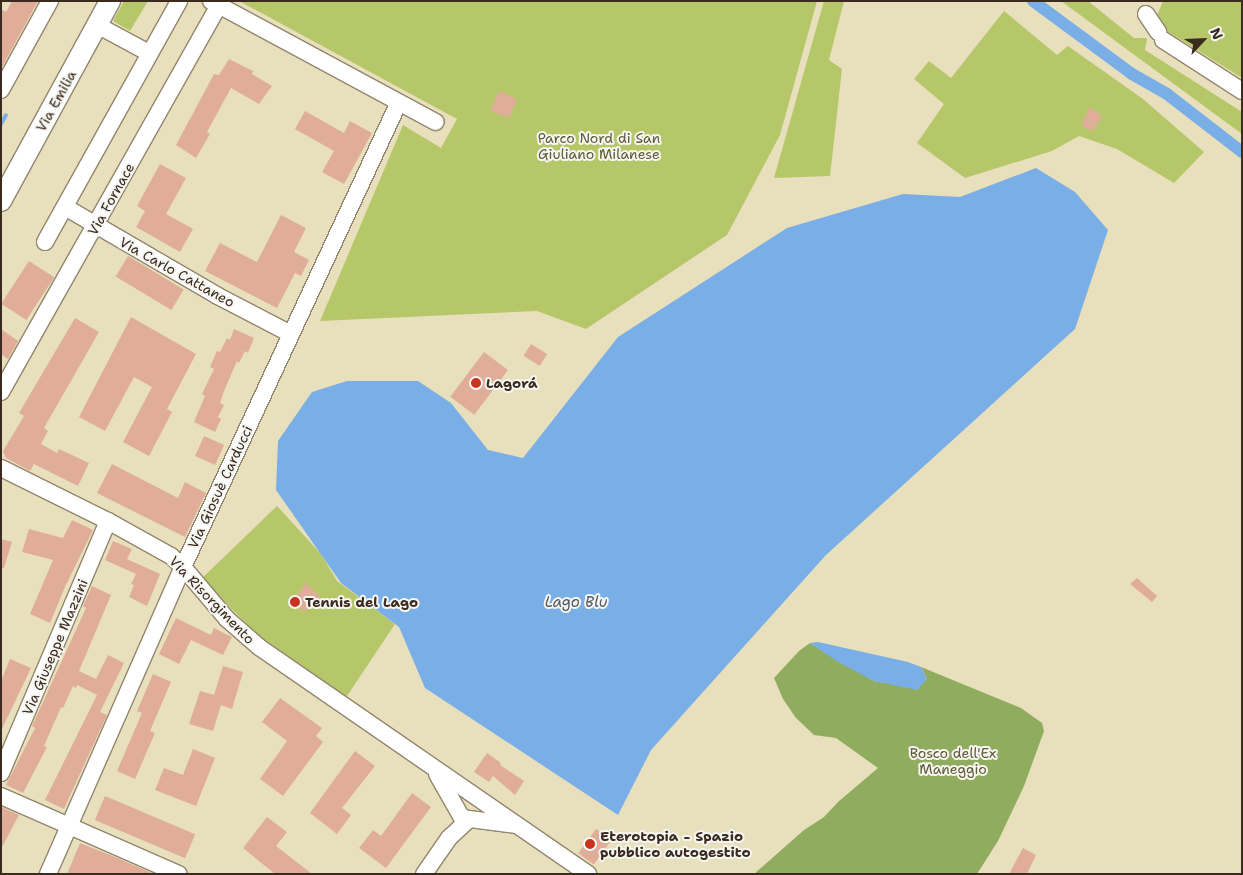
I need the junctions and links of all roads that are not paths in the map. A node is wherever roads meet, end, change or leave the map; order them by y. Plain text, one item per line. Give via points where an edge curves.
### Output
1 (50, 1) edge
2 (110, 1) edge
3 (178, 1) edge
4 (215, 3) edge
5 (1146, 14) dead end
6 (97, 25) junction
7 (149, 54) junction
8 (1, 90) edge
9 (1242, 90) edge
10 (398, 104) junction
11 (436, 122) dead end
12 (1, 201) edge
13 (65, 207) junction
14 (96, 226) junction
15 (46, 242) dead end
16 (291, 334) junction
17 (1, 392) edge
18 (1, 468) edge
19 (108, 521) junction
20 (183, 567) junction
21 (435, 770) junction
22 (1, 773) edge
23 (1, 796) edge
24 (477, 796) junction
25 (464, 816) junction
26 (70, 825) junction
27 (516, 825) junction
28 (48, 874) edge
29 (179, 874) edge
30 (424, 874) edge
31 (588, 874) edge

1 - 8 street
2 - 6 main road, Via Emilia
3 - 7 street
4 - 10 street
4 - 14 street, Via Fornace
5 - 9 street via 1160,36
6 - 7 street
6 - 12 main road, Via Emilia
7 - 13 street
10 - 11 street
10 - 16 street, Via Giosuè Carducci
13 - 14 street, Via Carlo Cattaneo
13 - 15 street
14 - 16 street, Via Carlo Cattaneo
14 - 17 street, Via Fornace
16 - 20 street, Via Giosuè Carducci
18 - 19 street, Via Risorgimento
19 - 20 street, Via Risorgimento via 161,549
19 - 22 street, Via Giuseppe Mazzini
20 - 21 street, Via Risorgimento via 216,608 251,642
20 - 26 street, Via Giosuè Carducci
21 - 24 street, Via Risorgimento
21 - 25 street, Via Risorgimento
23 - 26 street
24 - 25 street via 462,796
24 - 25 street via 483,810
24 - 27 street, Via Risorgimento
25 - 27 street, Via Risorgimento
25 - 30 street
26 - 28 street, Via Giosuè Carducci
26 - 29 street
27 - 31 street, Via Risorgimento

